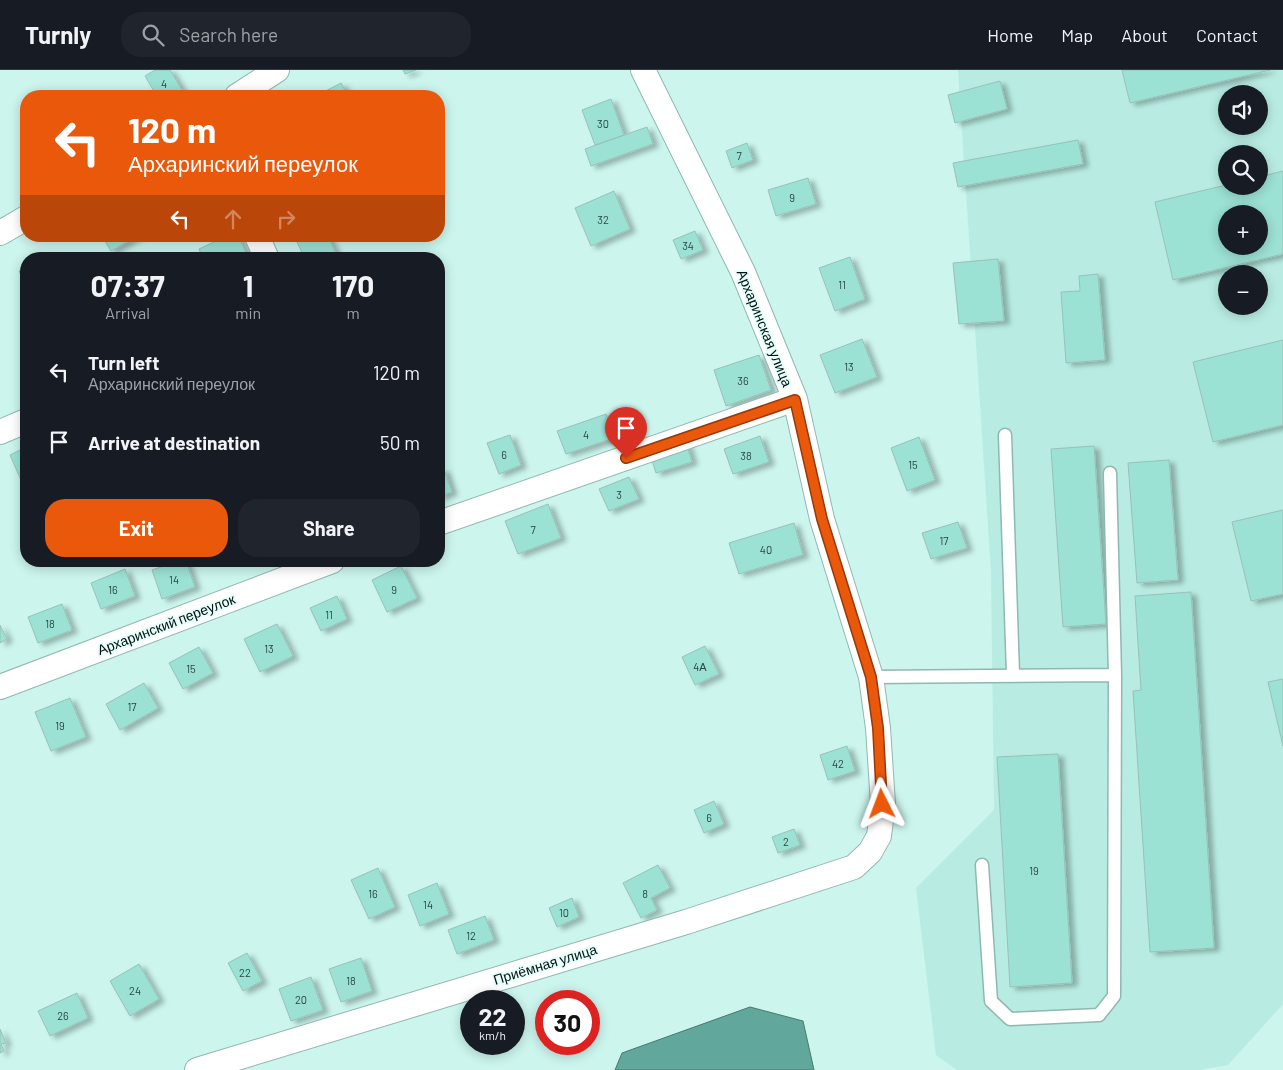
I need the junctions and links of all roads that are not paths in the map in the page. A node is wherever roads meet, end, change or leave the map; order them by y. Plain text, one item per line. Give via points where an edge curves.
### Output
1 (277, 70) edge
2 (643, 70) edge
3 (246, 90) edge
4 (20, 221) edge
5 (0, 233) edge
6 (795, 400) junction
7 (20, 424) edge
8 (0, 432) edge
9 (1005, 435) dead end
10 (1110, 473) dead end
11 (445, 521) edge
12 (316, 567) edge
13 (1013, 674) junction
14 (1116, 675) junction
15 (871, 677) junction
16 (0, 687) edge
17 (879, 836) joint
18 (982, 865) dead end
19 (197, 1070) edge

1 - 3 street
2 - 6 street, Архаринская улица via 743,272
4 - 5 street
6 - 11 street
6 - 15 street, Архаринская улица via 822,519
7 - 8 street
9 - 13 lane
10 - 14 lane
12 - 16 street, Архаринский переулок
13 - 14 lane
13 - 15 lane
14 - 18 lane via 1114,996 1099,1015 1010,1019 991,1001
15 - 17 street, Архаринская улица via 878,728 882,804
17 - 19 street, Приёмная улица via 870,852 854,867 686,922

